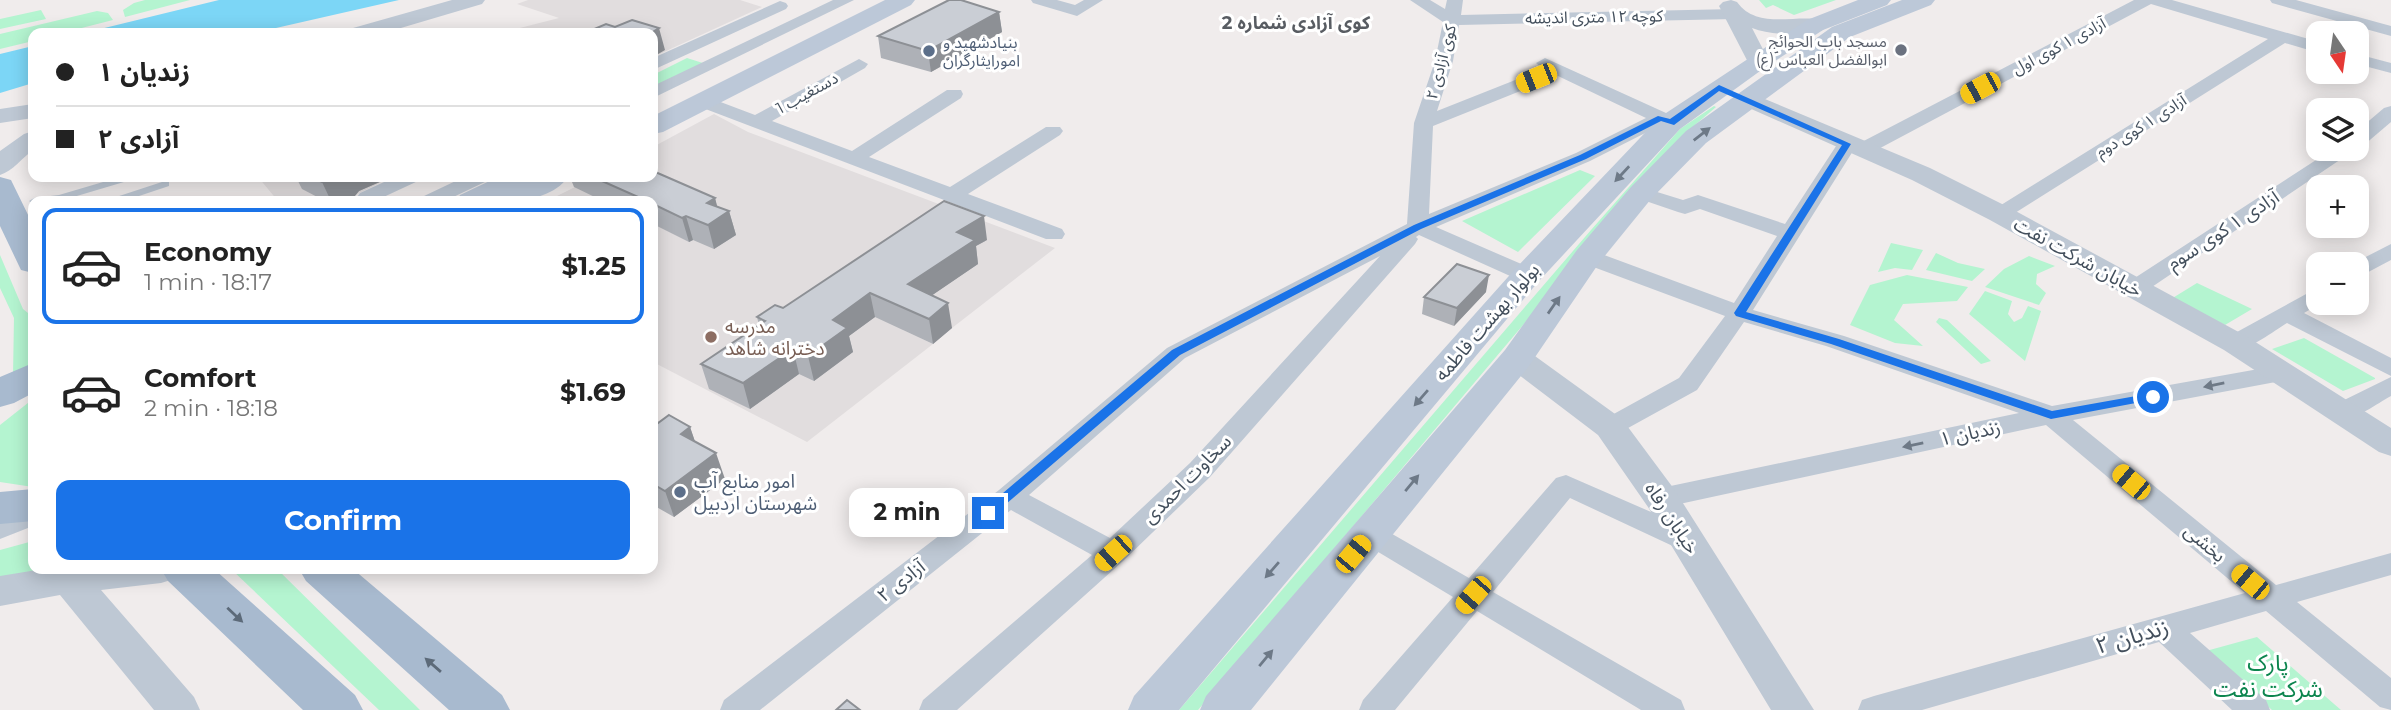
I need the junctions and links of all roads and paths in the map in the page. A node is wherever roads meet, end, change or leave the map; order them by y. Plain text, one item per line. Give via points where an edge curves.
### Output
1 (475, 0) edge
2 (754, 0) edge
3 (846, 0) edge
4 (878, 0) edge
5 (903, 0) edge
6 (1039, 0) edge
7 (1096, 0) edge
8 (1418, 0) edge
9 (1923, 0) edge
10 (2146, 0) edge
11 (2154, 0) edge
12 (2278, 0) edge
13 (780, 6) junction
14 (1731, 7) edge
15 (1872, 8) edge
16 (1454, 10) edge
17 (815, 15) junction
18 (1815, 25) junction
19 (378, 28) edge
20 (728, 30) junction
21 (2391, 31) edge
22 (2283, 37) junction
23 (759, 42) junction
24 (2306, 43) edge
25 (684, 51) junction
26 (1540, 60) dead end
27 (1758, 61) junction
28 (2370, 62) edge
29 (658, 63) edge
30 (716, 63) junction
31 (859, 64) dead end
32 (2391, 68) edge
33 (1559, 69) junction
34 (658, 91) edge
35 (1733, 93) junction
36 (954, 94) dead end
37 (702, 102) junction
38 (658, 109) edge
39 (28, 112) edge
40 (2391, 112) edge
41 (0, 116) edge
42 (1666, 120) junction
43 (756, 122) junction
44 (1424, 123) junction
45 (658, 124) edge
46 (1053, 131) dead end
47 (2369, 131) edge
48 (28, 142) edge
49 (1854, 147) junction
50 (854, 158) junction
51 (2328, 161) edge
52 (0, 167) edge
53 (113, 182) edge
54 (402, 182) edge
55 (426, 182) edge
56 (475, 182) edge
57 (505, 182) edge
58 (543, 182) edge
59 (165, 184) dead end
60 (1641, 193) junction
61 (952, 195) junction
62 (67, 196) edge
63 (129, 196) edge
64 (369, 196) edge
65 (460, 196) edge
66 (515, 196) edge
67 (19, 199) edge
68 (2000, 214) junction
69 (1418, 227) junction
70 (1790, 233) junction
71 (1054, 234) dead end
72 (28, 237) edge
73 (2391, 251) edge
74 (1588, 257) junction
75 (2369, 264) edge
76 (1527, 275) junction
77 (2135, 288) junction
78 (2306, 301) edge
79 (1740, 313) junction
80 (2286, 313) junction
81 (2235, 344) junction
82 (1517, 358) junction
83 (2391, 369) edge
84 (2281, 373) junction
85 (28, 379) edge
86 (2391, 385) edge
87 (0, 394) edge
88 (2341, 412) junction
89 (2051, 415) junction
90 (1610, 427) junction
91 (2391, 444) edge
92 (1009, 496) junction
93 (1661, 498) junction
94 (28, 506) edge
95 (0, 508) edge
96 (28, 513) edge
97 (0, 526) edge
98 (1370, 534) junction
99 (1686, 540) junction
100 (1113, 553) junction
101 (2391, 564) edge
102 (114, 574) edge
103 (189, 574) edge
104 (328, 574) edge
105 (69, 579) junction
106 (0, 591) edge
107 (1473, 595) junction
108 (2270, 598) junction
109 (2163, 626) junction
110 (2391, 697) edge
111 (179, 710) edge
112 (337, 710) edge
113 (484, 710) edge
114 (736, 710) edge
115 (935, 710) edge
116 (1152, 710) edge
117 (1223, 710) edge
118 (1375, 710) edge
119 (1669, 710) edge
120 (1793, 710) edge
121 (1874, 710) edge
122 (2254, 710) edge

1 - 19 street
2 - 13 street
3 - 17 street
4 - 38 main road
5 - 37 main road
6 - 7 street via 1077,11
8 - 16 street
9 - 15 main road, بولوار بهشت فاطمه
10 - 49 street, آزادی ۱ کوی اول
11 - 22 street
12 - 21 street
13 - 17 street
13 - 20 street
14 - 16 street, کوچه ۱۲ متری اندیشه
14 - 18 street via 1770,27
14 - 27 street
15 - 18 main road, بولوار بهشت فاطمه
15 - 35 main road, بولوار بهشت فاطمه via 1841,32
16 - 44 street, کوی آزادی ۲
17 - 23 street
18 - 27 main road, بولوار بهشت فاطمه
20 - 23 street
20 - 25 street
22 - 24 street
22 - 68 street, آزادی ۱ کوی دوم
23 - 30 street
25 - 29 street
25 - 30 street
26 - 33 street
27 - 35 main road, بولوار بهشت فاطمه
28 - 32 street
30 - 34 street
31 - 43 street, دستغیب 1
33 - 42 street
33 - 44 street, کوی آزادی ۲
35 - 42 main road, بولوار بهشت فاطمه
35 - 49 street, خیابان شرکت نفت
60 -> 35 main road, بولوار بهشت فاطمه
36 - 50 street
37 - 43 street
37 - 45 main road
39 - 41 street
40 - 47 street
42 - 69 street, آزادی ۲
42 -> 76 main road, بولوار بهشت فاطمه
43 - 50 street
44 - 69 street, کوی آزادی ۲
46 - 61 street
48 - 52 street
49 - 68 street, خیابان شرکت نفت
49 - 70 street
50 - 61 street
51 - 77 street, آزادی ۱ کوی سوم
53 - 62 lane
54 - 64 street
55 - 65 street
56 - 65 street
57 - 65 main road
58 - 66 main road
59 - 63 lane
60 - 70 street via 1685,208 1698,201
60 - 74 main road, بولوار بهشت فاطمه
61 - 71 street
67 - 72 main road
68 - 77 street, خیابان شرکت نفت
69 - 76 street
69 - 92 street, آزادی ۲ via 1176,353
69 - 100 street, سخاوت احمدی via 1200,470
70 - 79 street
73 - 75 street
74 - 79 street
82 -> 74 main road, بولوار بهشت فاطمه
76 -> 116 main road, بولوار بهشت فاطمه
77 - 81 street, خیابان شرکت نفت
78 - 80 street
79 - 89 street
79 - 90 street via 1688,384
80 - 81 street
80 - 83 street
81 - 84 street, خیابان شرکت نفت
82 - 90 street, خیابان رفاه
98 -> 82 main road, بولوار بهشت فاطمه
84 - 88 street, خیابان شرکت نفت
84 -> 89 street, زندیان ۱
85 - 87 main road
86 - 88 street
88 - 91 street, خیابان شرکت نفت
89 -> 93 street, زندیان ۱
89 - 108 street, بخشی
90 - 93 street, خیابان رفاه
92 - 100 street
92 - 114 street, آزادی ۲
93 - 99 street, خیابان رفاه
94 - 95 main road
96 - 97 street
98 - 107 street
117 -> 98 main road, بولوار بهشت فاطمه
99 - 107 street via 1566,485
99 - 120 street, خیابان رفاه
100 - 115 street, سخاوت احمدی
101 - 108 street, زندیان ۲
102 - 105 street
103 -> 112 main road
113 -> 104 main road
105 - 106 street
105 - 111 street
107 - 118 street
107 - 119 street
108 - 109 street, زندیان ۲
108 - 110 street, بخشی
109 - 121 street, زندیان ۲
109 - 122 street

